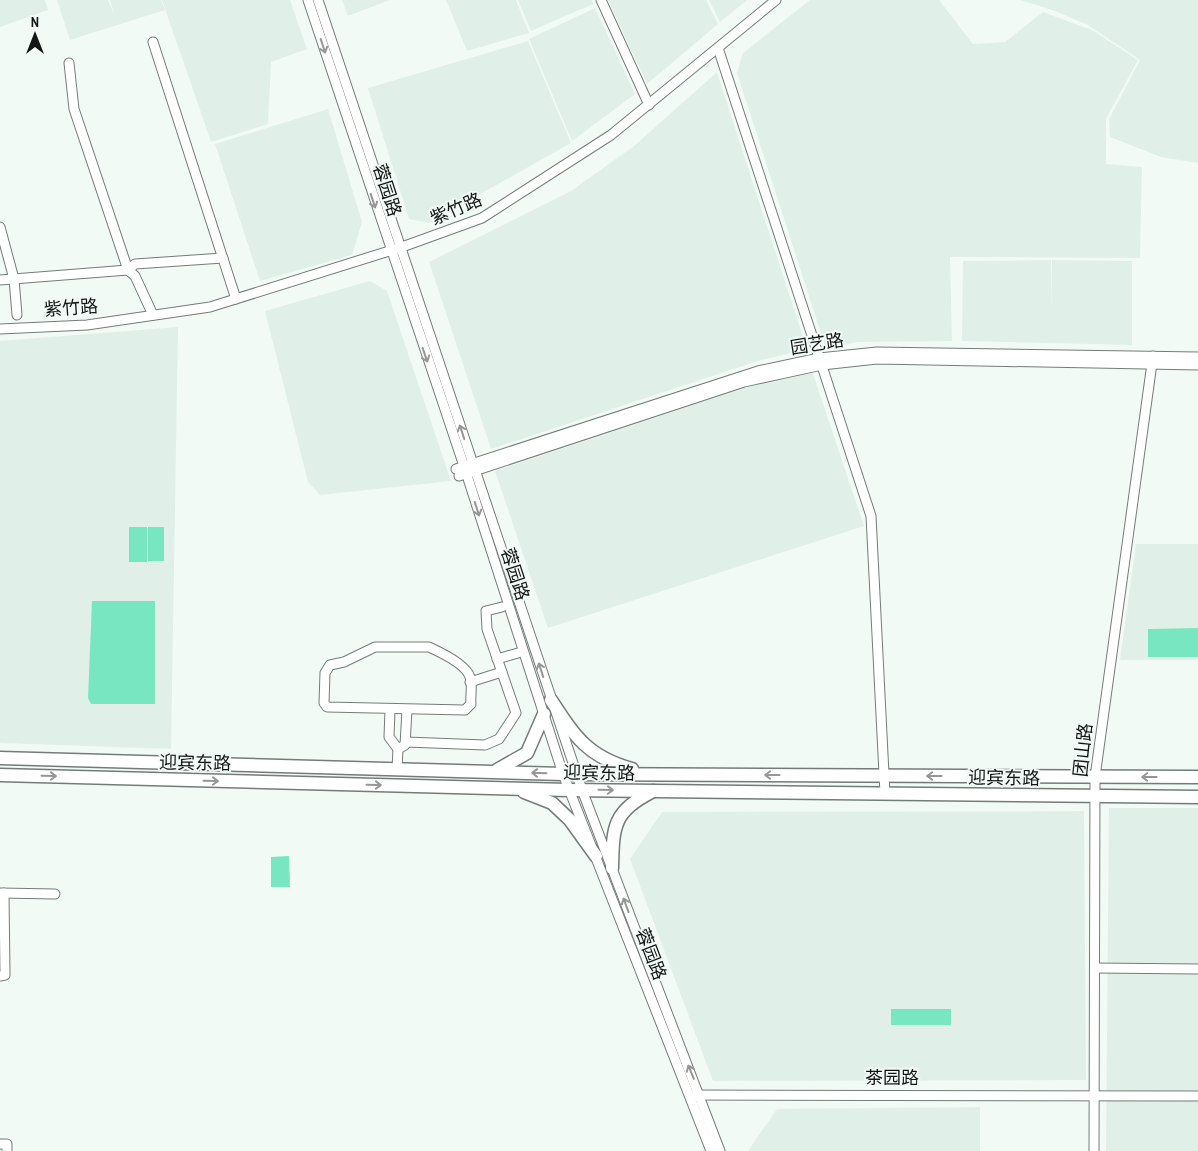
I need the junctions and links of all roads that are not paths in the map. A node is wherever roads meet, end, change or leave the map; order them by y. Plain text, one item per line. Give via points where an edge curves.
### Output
1 (308, 0) edge
2 (318, 0) edge
3 (601, 0) edge
4 (776, 0) edge
5 (153, 42) dead end
6 (718, 48) junction
7 (69, 63) dead end
8 (649, 105) junction
9 (0, 227) edge
10 (402, 248) junction
11 (390, 251) junction
12 (223, 258) junction
13 (128, 270) junction
14 (14, 279) junction
15 (0, 280) edge
16 (236, 299) junction
17 (17, 315) dead end
18 (153, 315) junction
19 (0, 329) edge
20 (1198, 357) edge
21 (1152, 360) junction
22 (820, 362) junction
23 (1198, 365) edge
24 (465, 470) junction
25 (502, 607) dead end
26 (518, 653) dead end
27 (497, 659) junction
28 (502, 672) junction
29 (470, 682) junction
30 (551, 700) junction
31 (390, 710) junction
32 (407, 710) junction
33 (544, 714) junction
34 (406, 742) junction
35 (398, 749) junction
36 (0, 758) edge
37 (188, 763) junction
38 (397, 768) junction
39 (480, 771) junction
40 (495, 771) junction
41 (577, 773) junction
42 (563, 774) junction
43 (652, 774) junction
44 (0, 775) edge
45 (885, 776) junction
46 (1095, 777) junction
47 (1198, 777) edge
48 (188, 780) junction
49 (480, 788) junction
50 (515, 789) junction
51 (576, 790) junction
52 (655, 791) junction
53 (885, 794) junction
54 (1096, 796) junction
55 (1198, 798) edge
56 (596, 856) junction
57 (612, 868) junction
58 (2, 893) edge
59 (54, 894) dead end
60 (1095, 968) junction
61 (1198, 969) edge
62 (0, 976) edge
63 (700, 1094) junction
64 (1094, 1096) junction
65 (1198, 1096) edge
66 (690, 1097) junction
67 (0, 1144) edge
68 (7, 1151) edge
69 (711, 1151) edge
70 (720, 1151) edge
71 (1094, 1151) edge

1 -> 11 street, 蓉园路
2 - 10 street, 蓉园路
3 - 8 street
4 - 6 street, 紫竹路
5 - 12 street
6 - 8 street, 紫竹路
6 - 22 street
7 - 13 street via 74,109
8 - 10 street, 紫竹路 via 611,135 482,218
9 - 14 street
10 - 11 street, 紫竹路
24 -> 10 street, 蓉园路
11 - 16 street, 紫竹路
11 -> 24 street, 蓉园路
12 - 13 street via 135,264
12 - 16 street
13 - 14 street
13 - 18 street via 135,276
14 - 15 street
14 - 17 street
16 - 18 street, 紫竹路 via 210,307
18 - 19 street, 紫竹路 via 87,325
20 - 21 street, 园艺路
21 - 22 street, 园艺路 via 877,359
21 - 23 street, 园艺路
21 - 46 street, 团山路
22 - 24 street, 园艺路 via 744,382
22 - 45 street via 873,523
30 -> 24 street, 蓉园路
24 -> 33 street, 蓉园路
25 - 27 street via 486,611 487,629
26 - 27 street
27 - 28 street
28 - 29 street
28 - 34 street via 516,714 499,739 485,745
29 - 31 street via 464,669 429,647 375,647 330,665 325,673 324,703 327,707
29 - 32 street via 471,704 465,710
30 - 41 street, 蓉园路
30 - 43 highway via 569,729 590,750 610,763
31 - 32 street
31 - 35 street via 389,737
32 - 34 street
33 - 40 highway via 527,753
33 - 42 street, 蓉园路
34 - 35 street
35 - 38 street
36 - 37 highway, 迎宾东路
37 - 38 highway, 迎宾东路
37 - 48 highway
38 - 39 highway, 迎宾东路
39 - 40 highway, 迎宾东路
39 - 49 highway
42 -> 40 highway, 迎宾东路
41 - 42 highway, 迎宾东路
41 - 43 highway, 迎宾东路
41 - 51 street, 蓉园路
42 - 51 street, 蓉园路
45 -> 43 highway, 迎宾东路
43 - 52 highway
44 -> 48 highway, 迎宾东路
46 -> 45 highway, 迎宾东路
45 - 53 street
47 -> 46 highway, 迎宾东路
46 - 54 street, 团山路
48 -> 49 highway, 迎宾东路
49 - 50 highway, 迎宾东路
50 - 51 highway, 迎宾东路
50 - 56 highway via 552,803 570,820
51 -> 52 highway, 迎宾东路
51 - 56 street, 蓉园路
51 - 57 street, 蓉园路
52 - 53 highway, 迎宾东路
52 - 57 highway via 634,801 620,816 613,837
53 - 54 highway, 迎宾东路
54 - 55 highway, 迎宾东路
54 - 60 street, 团山路
56 - 66 street, 蓉园路
63 -> 57 street, 蓉园路
58 - 59 street
58 - 62 street via 5,975
60 - 61 street
60 - 64 street, 团山路
63 - 64 street, 茶园路
63 - 66 street, 茶园路
63 - 70 street, 蓉园路
64 - 65 street, 茶园路
64 - 71 street, 团山路
66 - 69 street, 蓉园路
67 - 68 street via 7,1144

